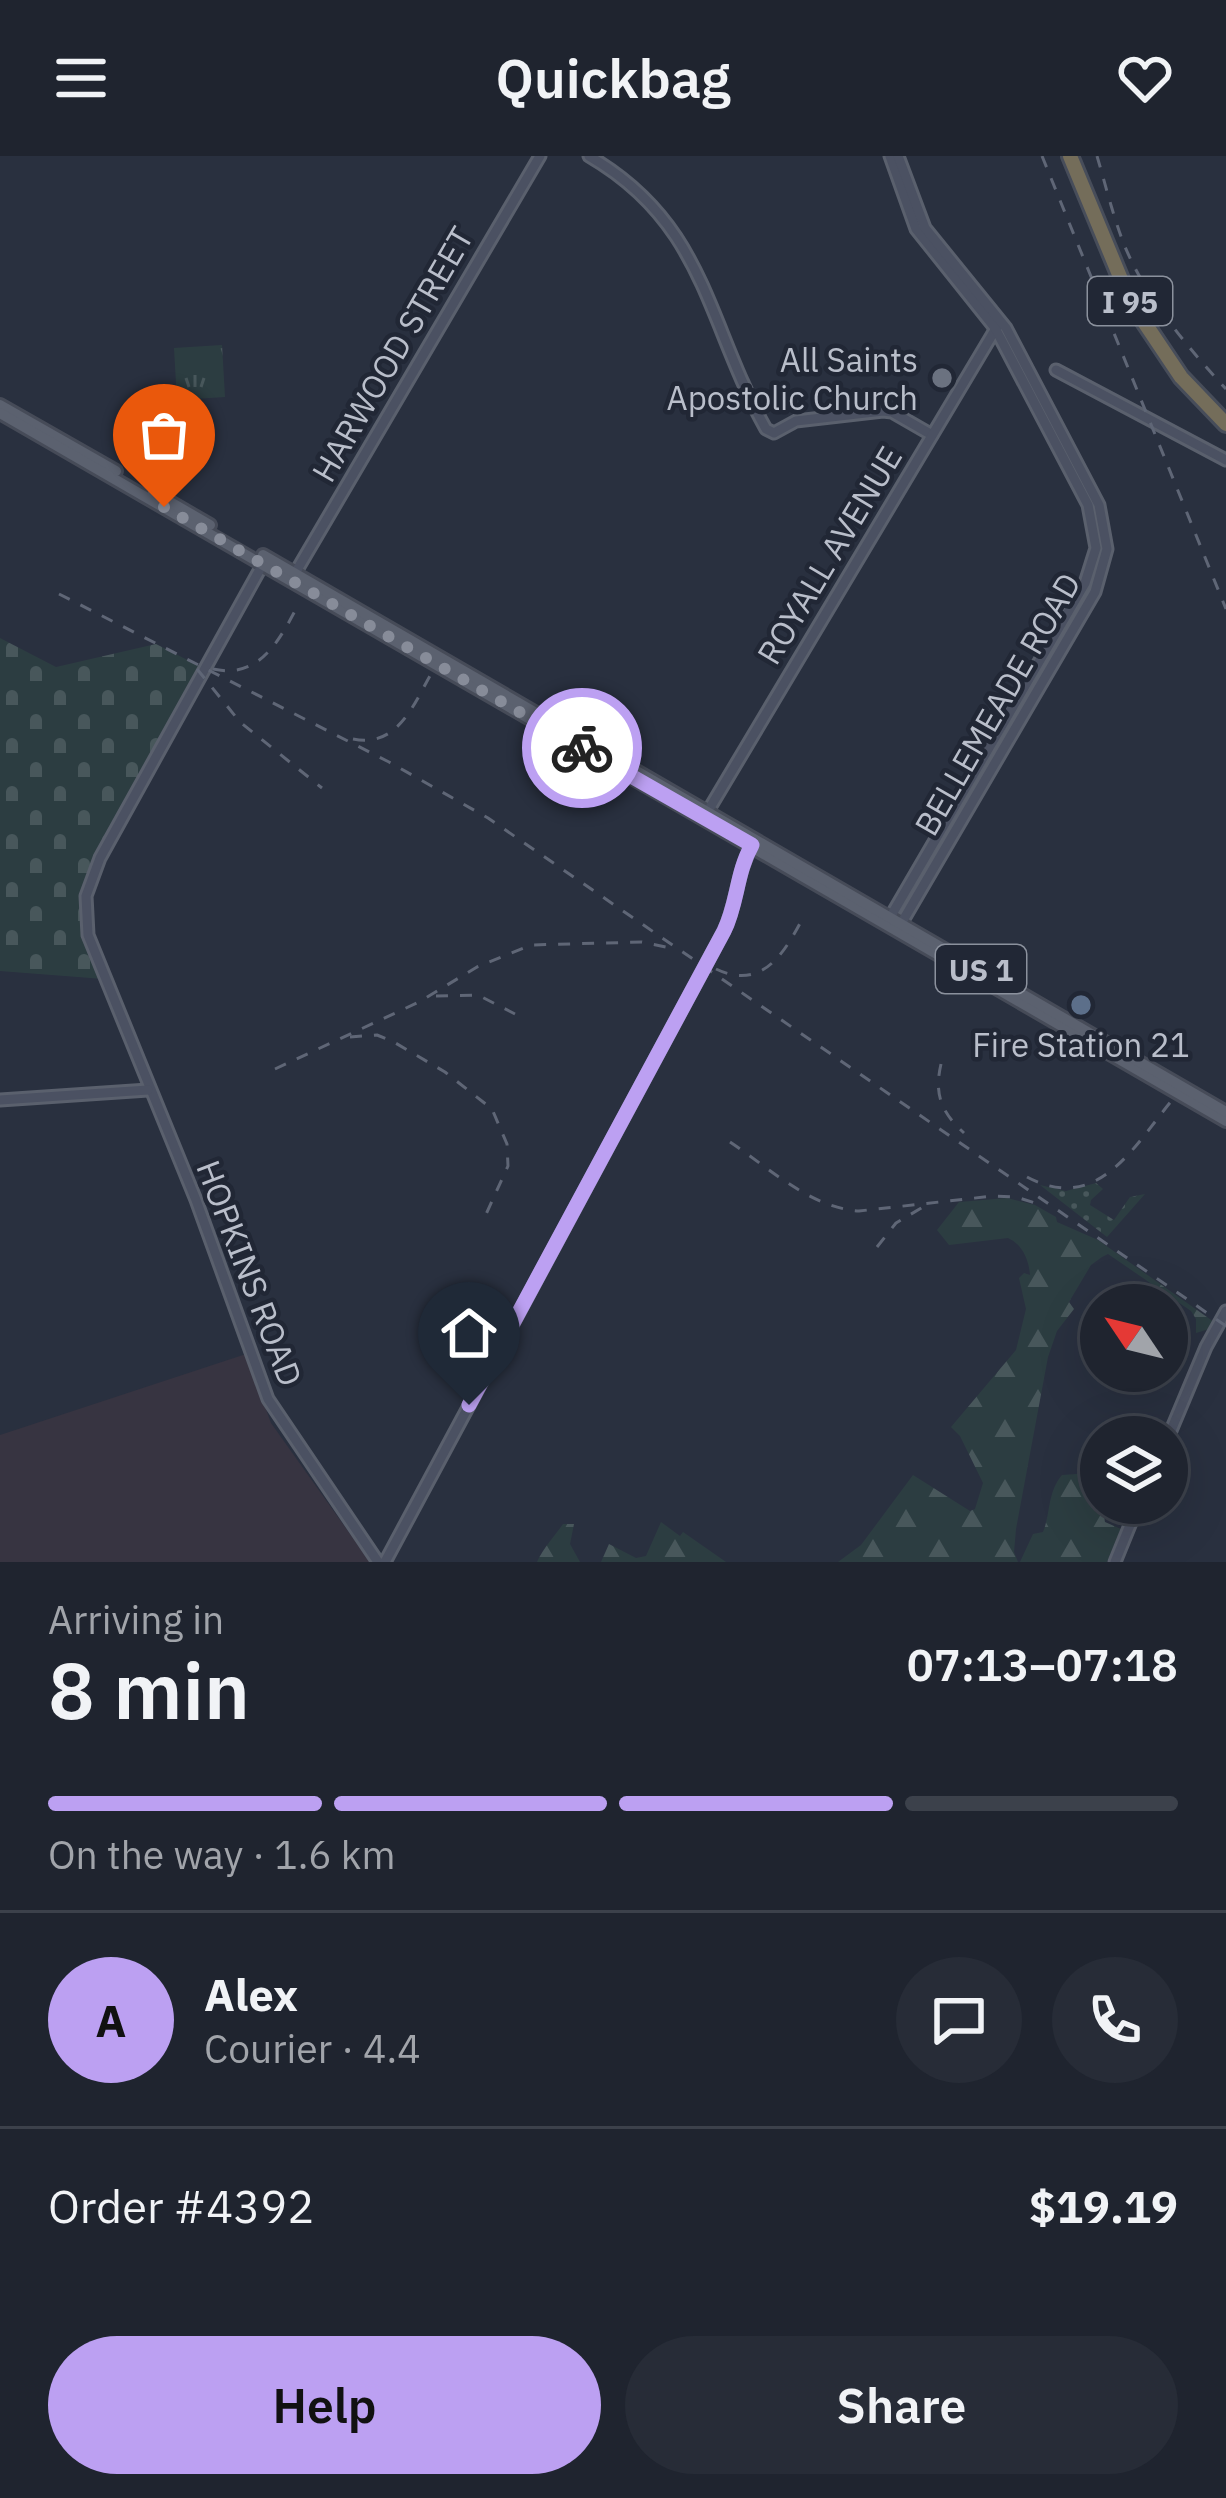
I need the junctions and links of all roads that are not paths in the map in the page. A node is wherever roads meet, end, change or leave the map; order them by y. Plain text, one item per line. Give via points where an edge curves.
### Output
1 (540, 156) edge
2 (589, 156) edge
3 (894, 156) edge
4 (1074, 156) edge
5 (998, 325) junction
6 (1056, 370) dead end
7 (0, 409) edge
8 (1226, 414) edge
9 (1226, 424) edge
10 (932, 435) junction
11 (1226, 460) edge
12 (265, 560) junction
13 (293, 576) junction
14 (706, 814) junction
15 (754, 842) junction
16 (894, 923) junction
17 (148, 1090) junction
18 (0, 1100) edge
19 (1226, 1112) edge
20 (1226, 1121) edge
21 (1226, 1311) edge
22 (1177, 1416) edge
23 (1130, 1524) edge
24 (382, 1562) edge
25 (1114, 1562) edge

1 - 13 street, HARWOOD STREET
2 - 10 street via 674,229 774,433 796,421 883,411
3 - 5 street, BELLEMEADE ROAD via 926,230
4 - 8 highway, I 95 via 1142,306
4 - 9 highway, I 95 via 1138,315
5 - 10 street, ROYALL AVENUE
5 - 16 street, BELLEMEADE ROAD via 1090,511 1095,554
6 - 11 street
7 - 12 main road, US 1
10 - 14 street, ROYALL AVENUE
12 - 13 main road, US 1
12 - 17 street, HOPKINS ROAD via 88,888 88,935
13 - 14 main road, US 1
14 - 15 main road, US 1
15 - 16 main road, US 1
15 - 24 street via 724,931
16 - 19 main road, US 1
16 - 20 main road, US 1
17 - 18 street
17 - 24 street, HOPKINS ROAD via 273,1410
21 - 22 street
23 - 25 street

